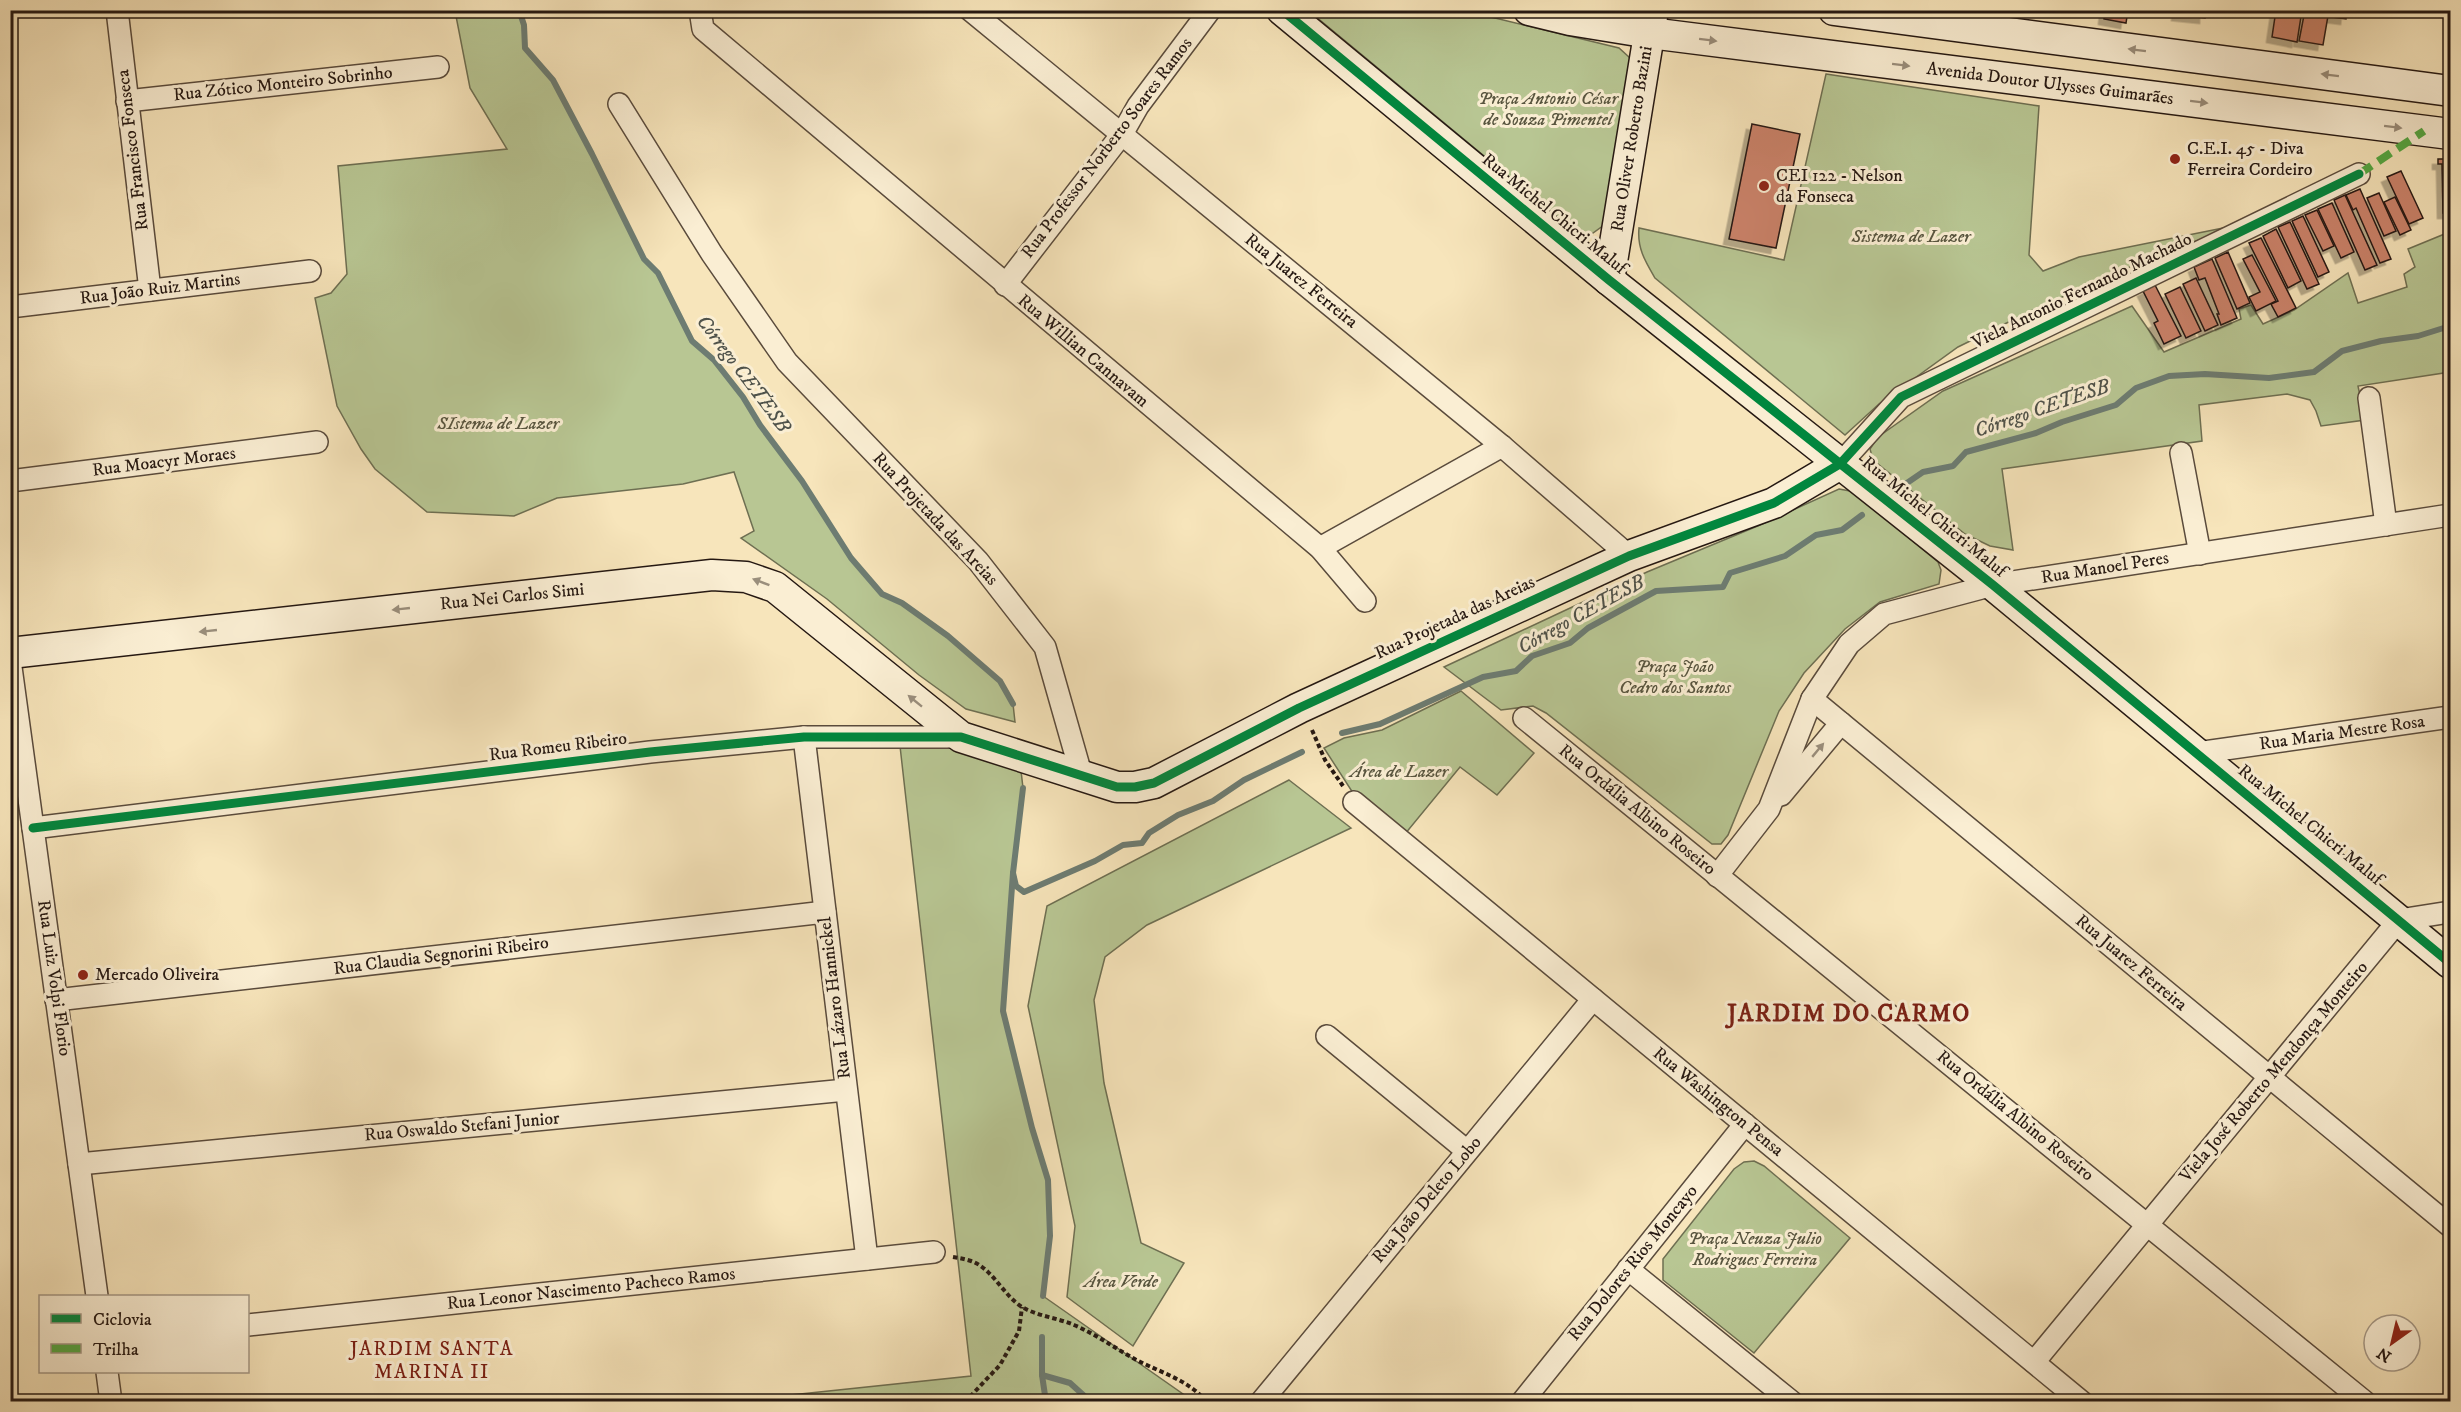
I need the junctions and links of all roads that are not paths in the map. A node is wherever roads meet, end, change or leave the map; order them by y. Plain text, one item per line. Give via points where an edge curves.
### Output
1 (117, 10) edge
2 (700, 10) edge
3 (970, 10) edge
4 (1210, 10) edge
5 (1282, 10) edge
6 (1529, 10) edge
7 (1834, 10) edge
8 (1652, 22) edge
9 (438, 67) dead end
10 (2451, 91) edge
11 (127, 101) junction
12 (620, 104) dead end
13 (1122, 134) junction
14 (2451, 134) edge
15 (2359, 174) dead end
16 (310, 271) dead end
17 (1609, 280) junction
18 (1005, 285) junction
19 (150, 290) junction
20 (10, 307) edge
21 (2369, 398) dead end
22 (317, 442) dead end
23 (1502, 446) junction
24 (2181, 453) dead end
25 (1840, 464) junction
26 (10, 481) edge
27 (2451, 515) edge
28 (2386, 525) junction
29 (1320, 548) junction
30 (2200, 554) junction
31 (1629, 556) junction
32 (1993, 585) junction
33 (1365, 601) dead end
34 (10, 653) edge
35 (10, 660) edge
36 (1812, 699) junction
37 (1524, 717) dead end
38 (2451, 717) edge
39 (1841, 723) junction
40 (804, 737) junction
41 (968, 740) junction
42 (2197, 753) junction
43 (1082, 777) junction
44 (1354, 802) road end
45 (1769, 809) junction
46 (33, 828) junction
47 (1717, 876) junction
48 (825, 912) junction
49 (2451, 912) edge
50 (2399, 920) junction
51 (2451, 963) edge
52 (1593, 999) junction
53 (56, 1000) junction
54 (1327, 1036) dead end
55 (2269, 1078) junction
56 (846, 1090) junction
57 (1745, 1124) junction
58 (1467, 1151) junction
59 (79, 1164) junction
60 (2149, 1224) junction
61 (2451, 1226) edge
62 (934, 1252) road end
63 (867, 1259) junction
64 (1628, 1269) junction
65 (97, 1295) edge
66 (249, 1325) edge
67 (2034, 1362) junction
68 (107, 1373) edge
69 (111, 1401) edge
70 (1261, 1401) edge
71 (1522, 1401) edge
72 (1792, 1401) edge
73 (2082, 1401) edge
74 (2365, 1401) edge

1 - 11 street, Rua Francisco Fonseca
2 - 18 street, Rua Willian Cannavam via 704,29
3 - 13 street, Rua Juarez Ferreira
4 - 13 street, Rua Professor Norberto Soares Ramos via 1138,106
5 - 17 street, Rua Michel Chicri Maluf
6 - 8 street, Avenida Doutor Ulysses Guimarães via 1570,20
10 -> 7 street
8 -> 14 street, Avenida Doutor Ulysses Guimarães
8 - 17 street, Rua Oliver Roberto Bazini
9 - 11 street, Rua Zótico Monteiro Sobrinho
11 - 19 street, Rua Francisco Fonseca
12 - 43 street, Rua Projetada das Areias via 712,254 787,362 978,561 1045,648
13 - 18 street, Rua Professor Norberto Soares Ramos
13 - 23 street, Rua Juarez Ferreira
15 - 25 street, Viela Antonio Fernando Machado via 1900,397
16 - 19 street, Rua João Ruiz Martins
17 - 25 street, Rua Michel Chicri Maluf
18 - 29 street, Rua Willian Cannavam
19 - 20 street, Rua João Ruiz Martins
21 - 28 street
22 - 26 street, Rua Moacyr Moraes
23 - 29 street
23 - 31 street, Rua Juarez Ferreira
24 - 30 street
25 - 31 street, Rua Projetada das Areias via 1774,503
25 - 32 street, Rua Michel Chicri Maluf
27 - 28 street, Rua Manoel Peres
28 - 30 street, Rua Manoel Peres
29 - 33 street, Rua Willian Cannavam
30 - 32 street, Rua Manoel Peres
31 - 43 street, Rua Projetada das Areias via 1299,708 1154,783 1117,787
32 - 36 street, Rua Manoel Peres via 1884,614 1849,644
32 - 42 street, Rua Michel Chicri Maluf
41 -> 34 street, Rua Nei Carlos Simi via 776,588 746,576 712,575
35 - 46 street, Rua Luiz Volpi Florio
36 - 39 street, Rua Juarez Ferreira
36 - 45 street, Rua Manoel Peres
37 - 47 street, Rua Ordália Albino Roseiro
38 - 42 street, Rua Maria Mestre Rosa
45 -> 39 street, Rua Manoel Peres
39 - 55 street, Rua Juarez Ferreira
40 - 41 street, Rua Romeu Ribeiro
40 - 46 street, Rua Romeu Ribeiro
40 - 48 street, Rua Lázaro Hannickel
41 - 43 street, Rua Romeu Ribeiro
42 - 50 street, Rua Michel Chicri Maluf
44 - 52 street, Rua Washington Pensa
45 - 47 street, Rua Manoel Peres
46 - 53 street, Rua Luiz Volpi Florio
47 - 60 street, Rua Ordália Albino Roseiro
48 - 53 street, Rua Claudia Segnorini Ribeiro
48 - 56 street, Rua Lázaro Hannickel
49 - 50 street
50 - 51 street, Rua Michel Chicri Maluf
50 - 55 street, Viela José Roberto Mendonça Monteiro
52 - 57 street, Rua Washington Pensa
52 - 58 street, Rua João Deleto Lobo
53 - 59 street, Rua Luiz Volpi Florio
54 - 58 street
55 - 60 street, Viela José Roberto Mendonça Monteiro
55 - 61 street, Rua Juarez Ferreira
56 - 59 street, Rua Oswaldo Stefani Junior
56 - 63 street, Rua Lázaro Hannickel
57 - 64 street, Rua Dolores Rios Moncayo
57 - 67 street, Rua Washington Pensa
58 - 70 street, Rua João Deleto Lobo
59 - 65 street, Rua Luiz Volpi Florio
60 - 67 street, Viela José Roberto Mendonça Monteiro
60 - 74 street, Rua Ordália Albino Roseiro
62 - 63 street, Rua Leonor Nascimento Pacheco Ramos
63 - 66 street, Rua Leonor Nascimento Pacheco Ramos
64 - 71 street, Rua Dolores Rios Moncayo
64 - 72 street
67 - 73 street, Rua Washington Pensa
68 - 69 street

